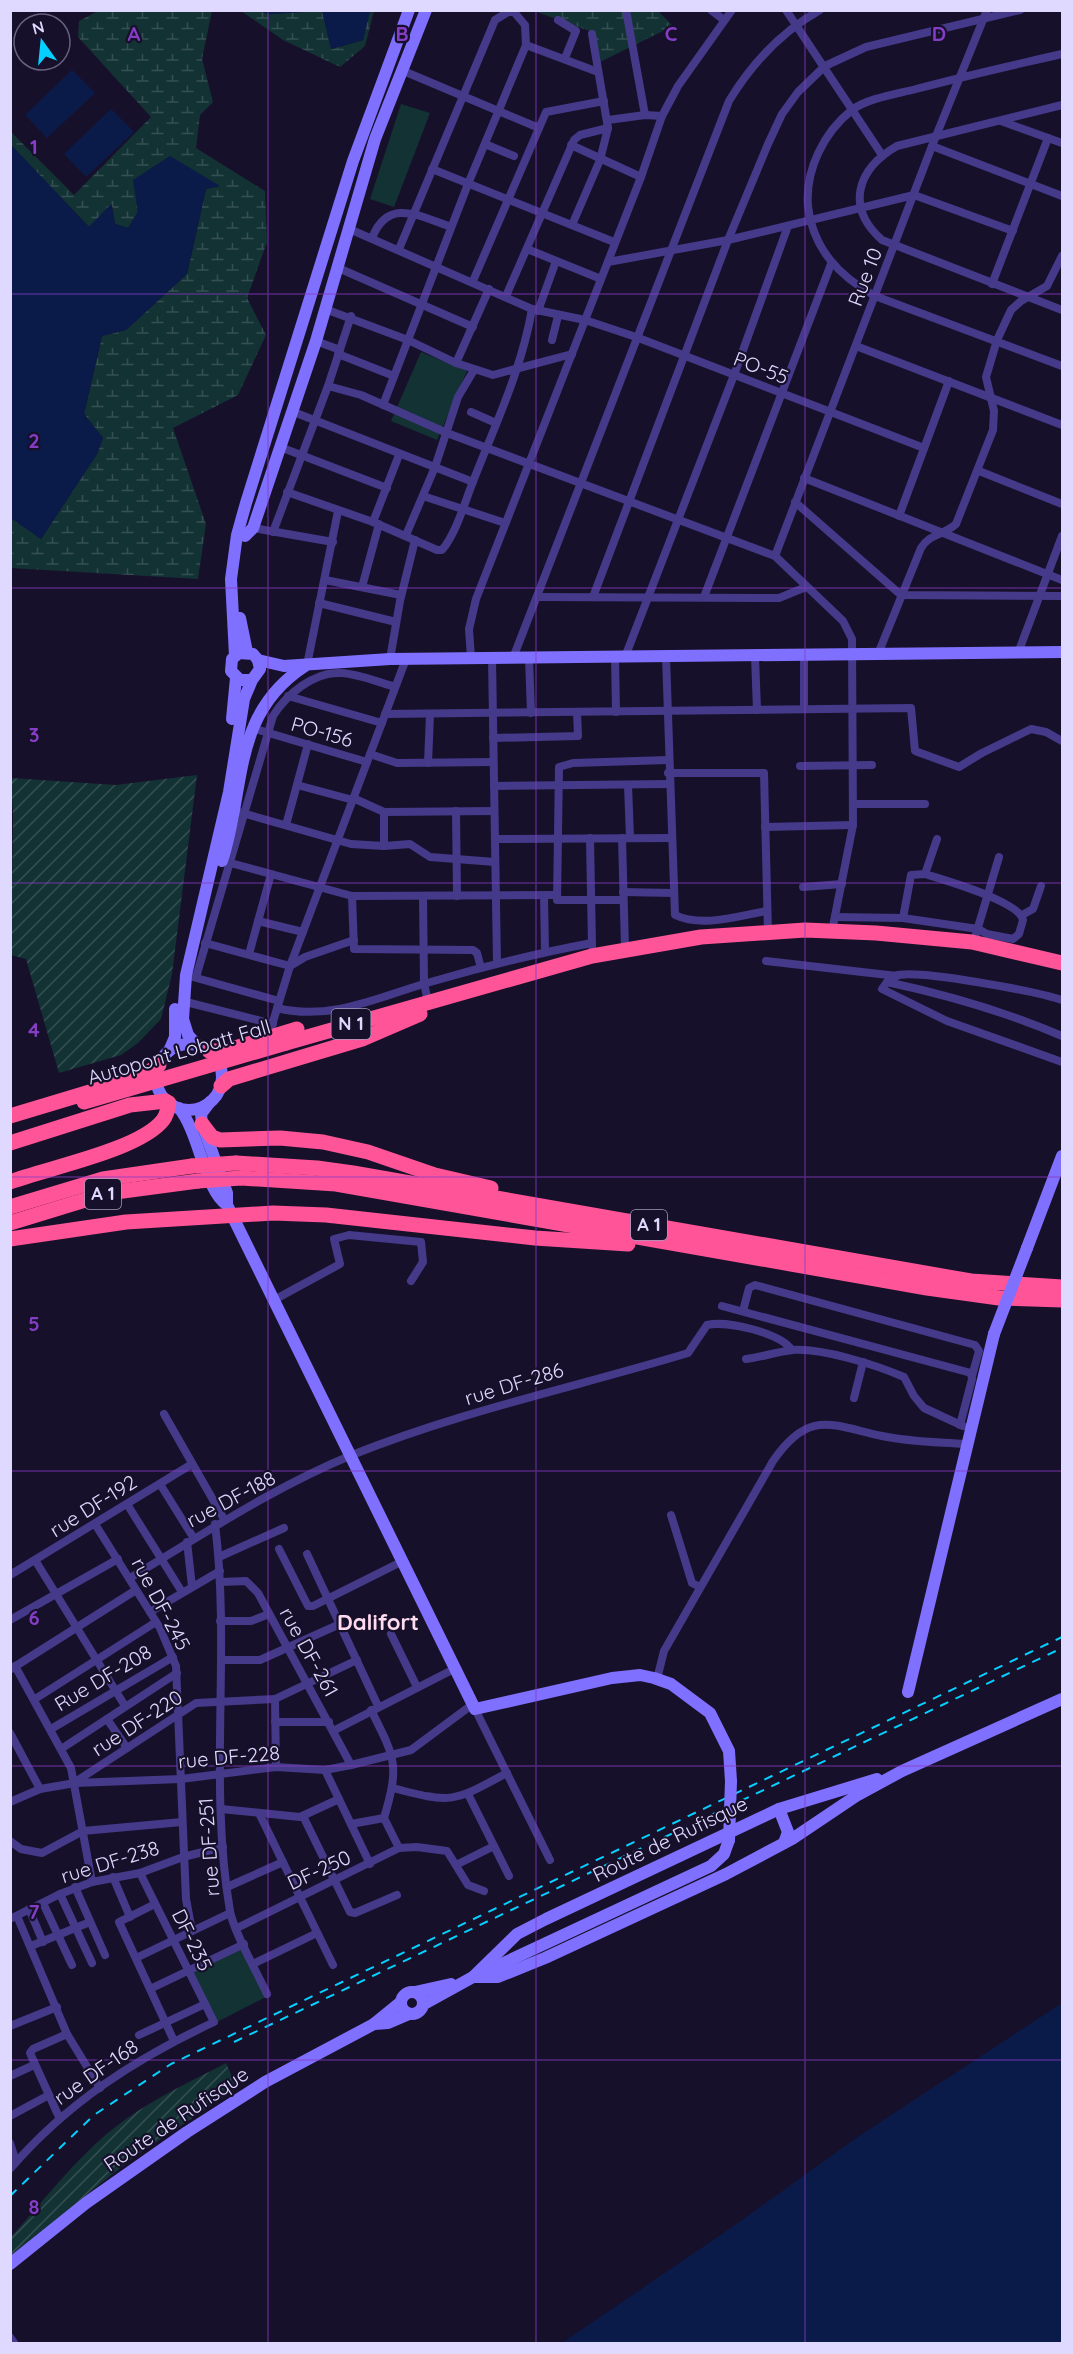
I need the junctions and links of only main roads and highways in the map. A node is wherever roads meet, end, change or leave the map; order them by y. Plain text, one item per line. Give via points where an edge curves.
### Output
1 (409, 10) edge
2 (418, 10) edge
3 (426, 10) edge
4 (311, 342) junction
5 (249, 532) junction
6 (247, 652) junction
7 (1062, 652) edge
8 (235, 656) junction
9 (258, 660) junction
10 (307, 664) junction
11 (284, 666) junction
12 (254, 677) junction
13 (236, 678) junction
14 (242, 710) junction
15 (250, 733) junction
16 (221, 863) junction
17 (1062, 963) edge
18 (1062, 971) edge
19 (422, 1007) junction
20 (203, 1048) junction
21 (169, 1051) junction
22 (159, 1065) junction
23 (221, 1086) junction
24 (210, 1102) junction
25 (172, 1104) junction
26 (85, 1106) junction
27 (10, 1116) edge
28 (202, 1124) junction
29 (10, 1126) edge
30 (10, 1136) edge
31 (10, 1143) edge
32 (1062, 1156) edge
33 (238, 1171) junction
34 (195, 1173) junction
35 (10, 1182) edge
36 (10, 1207) edge
37 (230, 1209) junction
38 (577, 1212) junction
39 (10, 1223) edge
40 (10, 1239) edge
41 (696, 1247) junction
42 (1062, 1287) edge
43 (1062, 1300) edge
44 (908, 1692) dead end
45 (1062, 1699) edge
46 (902, 1771) junction
47 (779, 1809) junction
48 (784, 1843) junction
49 (467, 1980) junction
50 (415, 1992) junction
51 (401, 2002) junction
52 (423, 2006) junction
53 (409, 2014) junction
54 (374, 2024) junction
55 (10, 2264) edge

1 - 8 main road via 353,161 237,535 231,579
2 - 4 main road via 359,168
3 - 4 main road via 375,139 323,314
4 - 5 main road
4 - 5 main road via 280,447
5 - 6 main road via 238,591
6 - 8 main road
6 - 9 main road
7 - 10 main road via 390,659
8 - 13 main road via 230,667
9 - 11 main road
9 - 12 main road via 260,669
10 - 11 main road
10 - 15 main road via 278,688
11 - 12 main road
12 - 13 main road via 244,681
12 - 14 main road
13 - 21 main road via 222,789 177,981 175,1037
14 - 15 main road
14 - 16 main road
15 - 16 main road via 239,812
16 - 20 main road via 183,1018 188,1035
17 - 19 highway via 975,936 833,924 592,949
18 - 19 highway via 985,954 912,945 780,940 624,958
19 - 20 highway via 352,1014 270,1031 225,1051
19 - 23 highway via 362,1039 242,1074
19 - 26 highway, Autopont Lobatt Fall / N 1
20 - 21 main road via 178,1047
20 - 23 main road via 220,1064
21 - 22 main road
22 - 25 main road via 157,1079
22 - 27 highway via 143,1076
23 - 24 main road
24 - 25 main road via 195,1109
24 - 28 main road via 201,1114
25 - 31 highway via 130,1105
25 - 35 highway via 162,1121 130,1141 85,1160
25 - 37 main road via 192,1127 217,1194
26 - 29 highway
26 - 30 highway
28 - 37 main road
28 - 38 highway via 212,1137 220,1140 300,1139 359,1149 435,1175 558,1202
32 - 44 main road, bridge via 994,1334 964,1426 965,1444
33 - 34 highway, A 1, bridge
33 - 38 highway, A 1 via 317,1168
33 - 41 highway, A 1 via 336,1184
34 - 36 highway, A 1 via 103,1179
34 - 39 highway, A 1 via 108,1193
37 - 40 highway
37 - 41 highway via 671,1250
37 - 49 main road, bridge via 474,1706 640,1675 657,1679 691,1697 710,1713 729,1751 729,1840 724,1854 711,1866
38 - 42 highway, A 1 via 971,1281
41 - 43 highway, A 1 via 957,1293
45 - 46 main road, Route de Rufisque
46 - 47 main road, Route de Rufisque
46 - 48 main road, Route de Rufisque
47 - 48 main road via 788,1832
47 - 49 main road, Route de Rufisque via 517,1934
48 - 49 main road, Route de Rufisque via 554,1955 498,1977
49 - 50 main road, Route de Rufisque
49 - 52 main road, Route de Rufisque
50 - 51 main road via 405,1994
50 - 52 main road via 423,1999
51 - 53 main road
51 - 54 main road, Route de Rufisque
52 - 53 main road
53 - 54 main road, Route de Rufisque
54 - 55 main road, Route de Rufisque via 219,2111 86,2203

